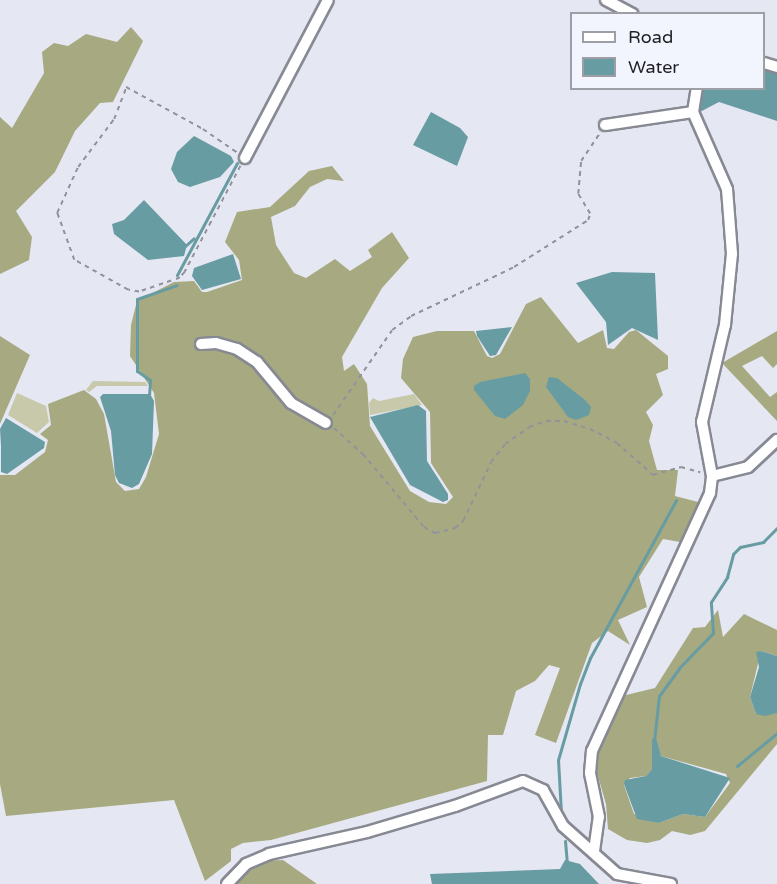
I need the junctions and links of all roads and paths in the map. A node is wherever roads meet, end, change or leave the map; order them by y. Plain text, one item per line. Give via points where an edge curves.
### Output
1 (328, 0) edge
2 (606, 0) edge
3 (629, 12) edge
4 (697, 90) edge
5 (693, 112) junction
6 (605, 125) joint
7 (245, 158) junction
8 (201, 344) dead end
9 (326, 423) junction
10 (777, 441) edge
11 (712, 476) junction
12 (594, 851) junction
13 (618, 879) edge
14 (227, 884) edge
15 (671, 884) edge

1 - 7 street
2 - 3 street
4 - 5 street
5 - 6 street
5 - 11 street via 727,189 730,209 730,292 702,422
6 - 9 path via 581,161 578,194 590,214 588,220 513,267 411,316 392,330
7 - 7 path via 193,124 123,88 114,119 78,167 58,208 70,256 134,292 180,278
8 - 9 street via 216,343 237,349 257,362 291,403
9 - 11 path via 363,454 424,527 435,533 455,528 464,521 491,462 505,444 529,427 546,422 590,429 617,443 653,475 681,467
10 - 11 street via 748,467
11 - 12 street via 699,520 592,751 590,773 598,818
12 - 13 street
12 - 14 street via 563,826 543,790 523,781 378,829 269,854 246,864
13 - 15 street

